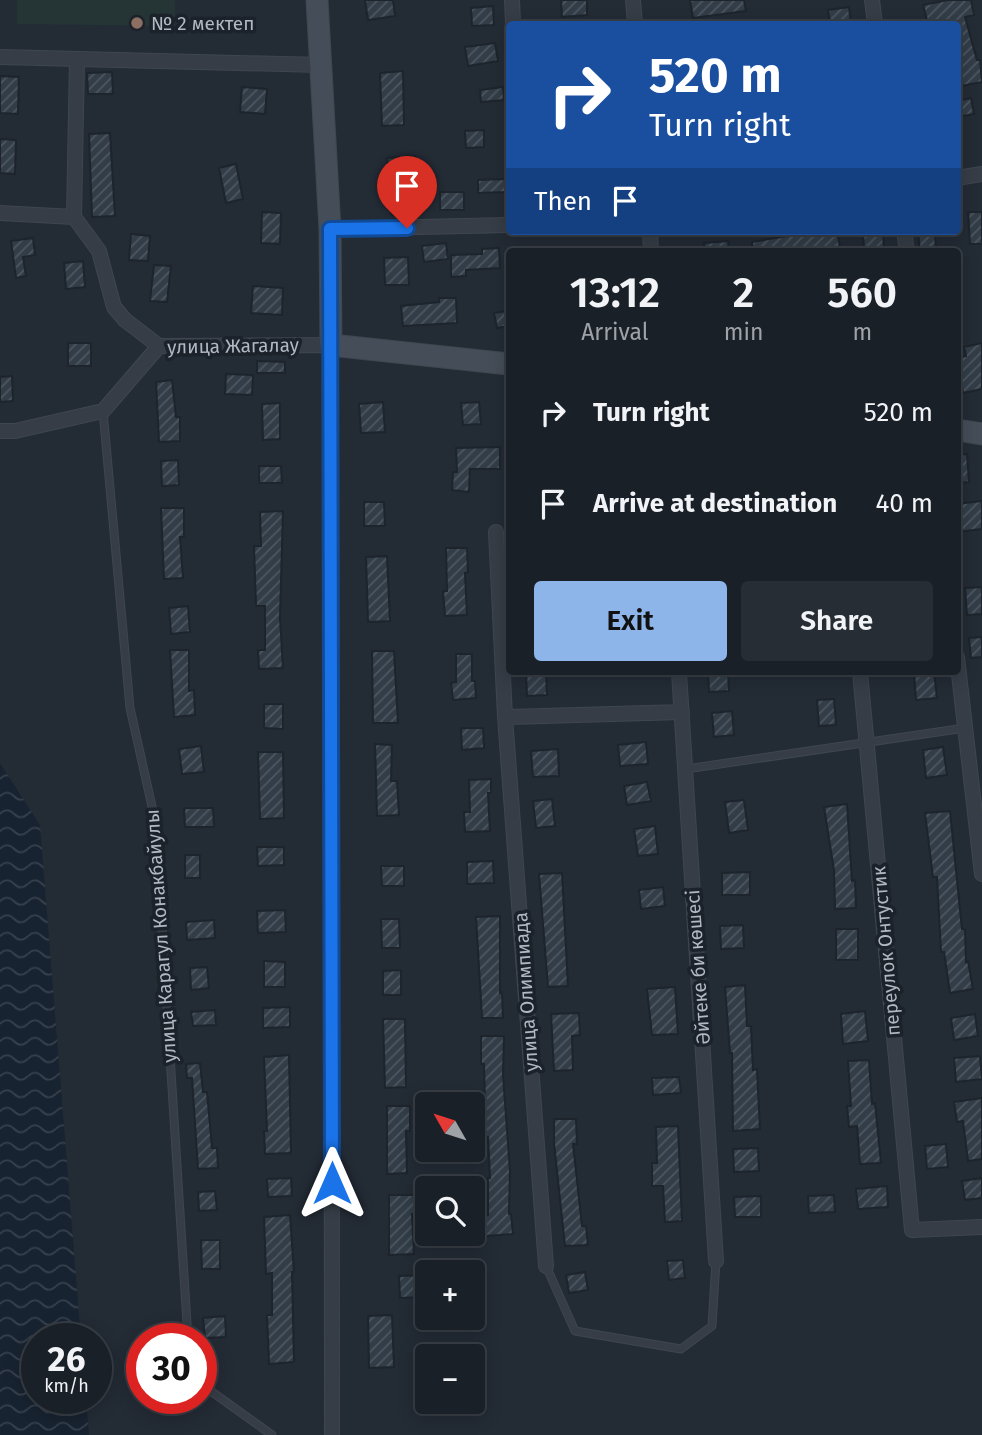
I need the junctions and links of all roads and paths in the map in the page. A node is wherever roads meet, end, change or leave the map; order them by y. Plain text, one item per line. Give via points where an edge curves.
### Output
1 (317, 0) edge
2 (512, 0) edge
3 (633, 0) edge
4 (872, 0) edge
5 (513, 21) edge
6 (635, 21) edge
7 (875, 21) edge
8 (0, 57) edge
9 (77, 59) junction
10 (321, 65) junction
11 (982, 174) edge
12 (961, 177) edge
13 (0, 213) edge
14 (74, 217) junction
15 (506, 225) edge
16 (330, 229) junction
17 (331, 345) junction
18 (159, 346) junction
19 (506, 364) edge
20 (103, 411) junction
21 (0, 431) edge
22 (961, 431) edge
23 (982, 434) edge
24 (496, 532) dead end
25 (679, 675) edge
26 (860, 675) edge
27 (959, 675) edge
28 (682, 712) junction
29 (505, 718) junction
30 (966, 728) junction
31 (867, 741) junction
32 (686, 769) junction
33 (982, 874) edge
34 (982, 1227) edge
35 (716, 1261) joint
36 (546, 1266) joint
37 (187, 1323) edge
38 (217, 1395) edge
39 (272, 1435) edge
40 (332, 1435) edge

1 - 10 main road
2 - 5 street
3 - 6 street
4 - 7 street
8 - 9 street
9 - 10 street
9 - 14 street
10 - 16 main road
11 - 12 street
13 - 14 street
14 - 18 street via 99,251 114,307
15 - 16 street
16 - 17 main road
17 - 18 street, улица Жагалау
17 - 19 main road
17 - 40 street
18 - 20 street, улица Жагалау
20 - 21 street
20 - 37 lane, улица Карагул Конакбайулы via 131,708 155,820
22 - 23 main road
24 - 29 street, улица Олимпиада
25 - 28 street, Әйтеке би көшесі
26 - 31 street, переулок Онтустик
27 - 30 street
28 - 29 street
28 - 32 street, Әйтеке би көшесі
29 - 36 street, улица Олимпиада
30 - 31 lane
30 - 33 street
31 - 32 lane
31 - 34 street, переулок Онтустик via 912,1230
32 - 35 street, Әйтеке би көшесі
35 - 36 lane via 712,1326 681,1349 575,1331
38 - 39 lane

